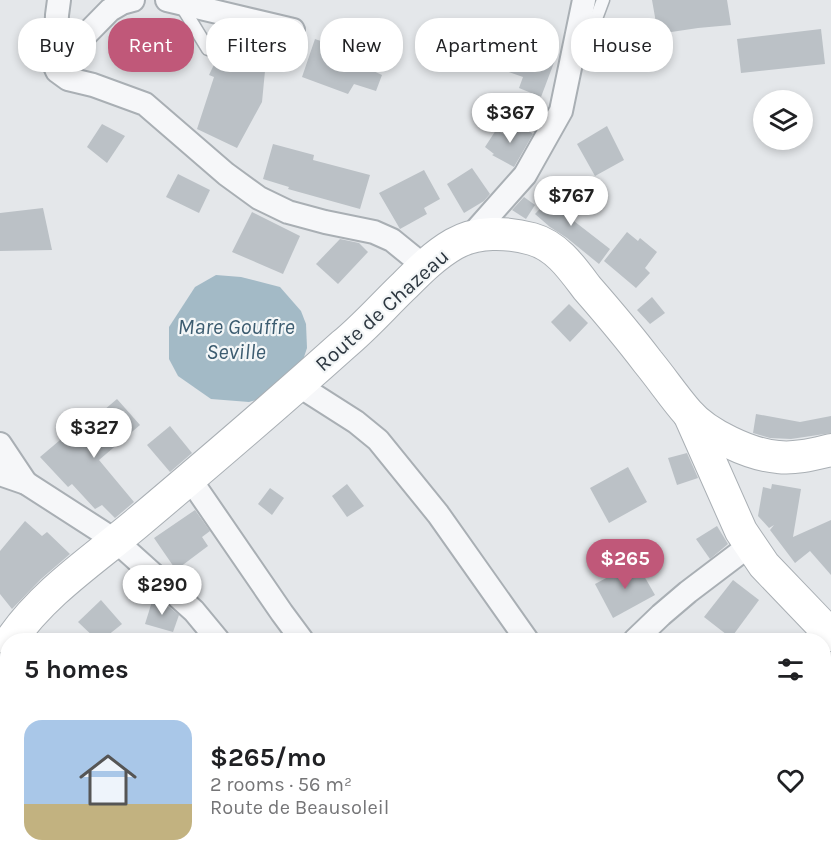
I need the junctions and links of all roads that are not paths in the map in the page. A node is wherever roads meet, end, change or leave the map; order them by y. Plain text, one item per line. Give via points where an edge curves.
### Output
1 (59, 0) edge
2 (133, 0) edge
3 (584, 0) edge
4 (603, 0) edge
5 (174, 2) edge
6 (57, 18) edge
7 (242, 18) edge
8 (96, 24) edge
9 (206, 46) edge
10 (58, 72) edge
11 (561, 111) junction
12 (470, 237) junction
13 (424, 266) junction
14 (298, 385) junction
15 (690, 415) junction
16 (0, 444) edge
17 (831, 450) edge
18 (0, 474) edge
19 (190, 479) junction
20 (26, 483) junction
21 (116, 541) junction
22 (750, 545) junction
23 (16, 633) edge
24 (212, 633) edge
25 (297, 633) edge
26 (522, 633) edge
27 (642, 633) edge
28 (829, 633) edge

1 - 6 street
2 - 8 street via 110,10
3 - 11 street
4 - 11 lane
5 - 7 street
5 - 9 lane
10 - 13 street via 68,79 145,104 260,198 288,212 374,232 392,240
11 - 12 street via 525,175
12 - 13 main road, Route de Chazeau
12 - 15 main road, Route de Chazeau via 515,236 545,244 555,251
13 - 14 main road, Route de Chazeau
14 - 19 main road, Route de Chazeau
14 - 26 street via 378,440 438,514
15 - 17 main road, Route de Chazeau via 716,435 758,453 778,457
15 - 22 main road
16 - 20 street
18 - 20 street
19 - 21 main road, Route de Chazeau
19 - 25 street
20 - 21 street
21 - 23 main road, Route de Chazeau via 69,579
21 - 24 street via 194,611
22 - 27 street
22 - 28 main road

